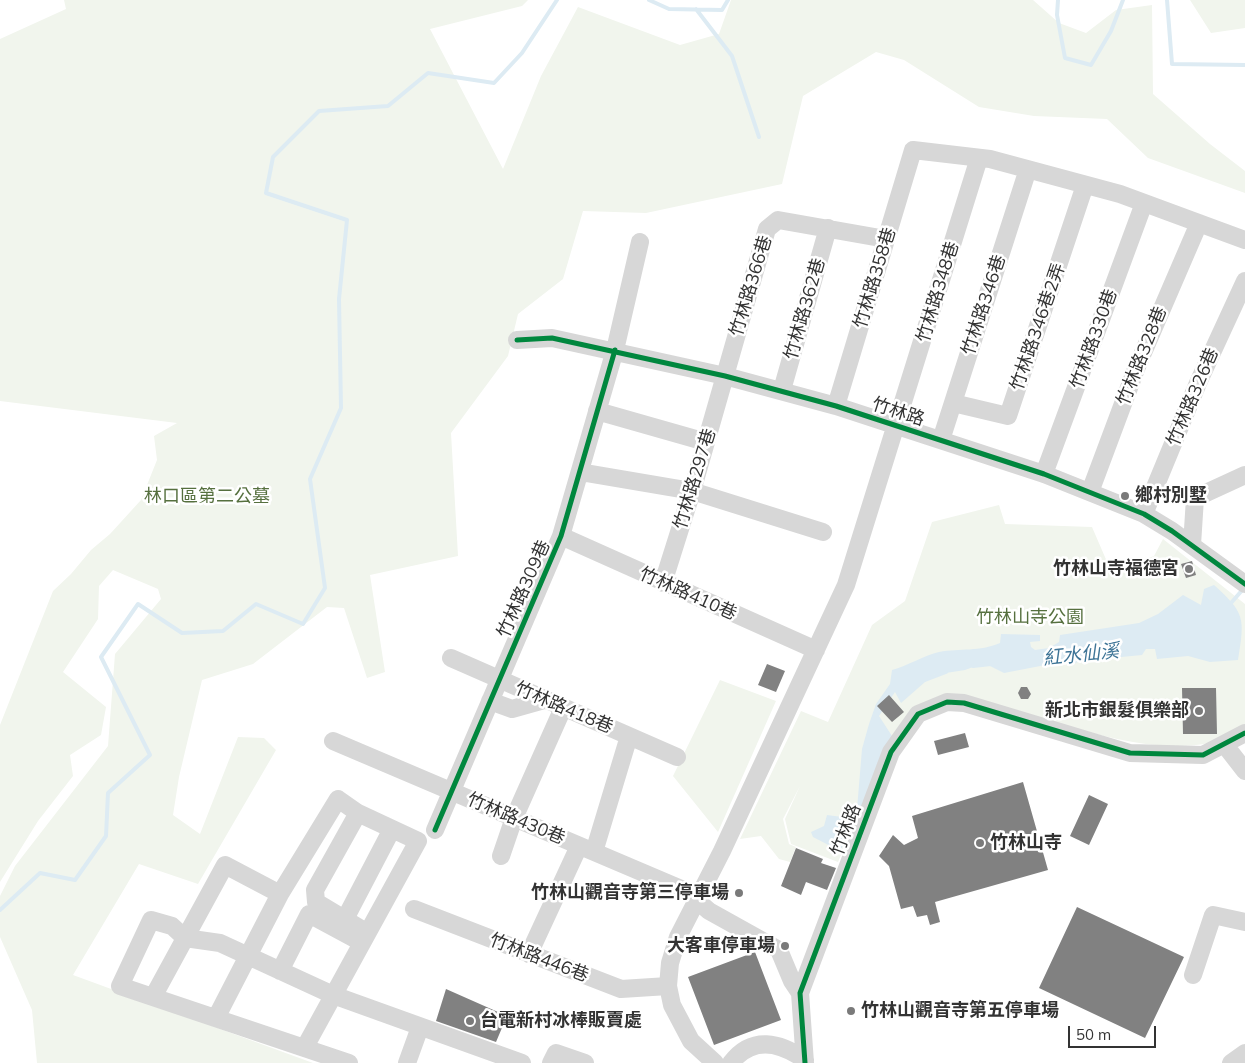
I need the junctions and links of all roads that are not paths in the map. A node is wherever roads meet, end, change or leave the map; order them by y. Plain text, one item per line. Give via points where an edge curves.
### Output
1 (979, 158) junction
2 (1028, 170) junction
3 (1086, 185) junction
4 (1144, 203) junction
5 (1199, 223) junction
6 (828, 228) junction
7 (886, 239) junction
8 (1245, 240) edge
9 (640, 242) dead end
10 (1245, 281) edge
11 (517, 340) dead end
12 (615, 350) junction
13 (725, 376) junction
14 (782, 390) junction
15 (953, 403) junction
16 (836, 406) junction
17 (597, 411) junction
18 (897, 426) junction
19 (941, 440) junction
20 (706, 442) junction
21 (580, 472) junction
22 (1044, 474) junction
23 (1245, 475) edge
24 (692, 491) junction
25 (1090, 492) junction
26 (1144, 514) junction
27 (823, 532) dead end
28 (561, 536) junction
29 (1192, 545) junction
30 (1243, 578) edge
31 (663, 583) junction
32 (816, 650) junction
33 (451, 658) dead end
34 (499, 680) junction
35 (544, 700) junction
36 (490, 701) junction
37 (563, 708) junction
38 (1245, 733) edge
39 (630, 736) junction
40 (333, 741) dead end
41 (1224, 744) junction
42 (677, 757) dead end
43 (1245, 771) edge
44 (451, 792) junction
45 (358, 813) junction
46 (514, 818) junction
47 (388, 827) junction
48 (435, 830) dead end
49 (586, 849) junction
50 (501, 856) dead end
51 (280, 894) junction
52 (696, 900) junction
53 (414, 909) dead end
54 (340, 917) junction
55 (1245, 922) edge
56 (364, 937) junction
57 (185, 938) junction
58 (530, 954) junction
59 (248, 956) junction
60 (280, 970) junction
61 (1193, 975) dead end
62 (668, 986) junction
63 (800, 992) junction
64 (333, 995) junction
65 (153, 997) junction
66 (216, 1018) junction
67 (420, 1027) junction
68 (305, 1047) junction
69 (1245, 1053) edge
70 (805, 1061) edge
71 (349, 1063) edge
72 (407, 1063) edge
73 (522, 1063) edge
74 (551, 1063) edge
75 (585, 1063) edge
76 (715, 1063) edge
77 (731, 1063) edge
78 (1231, 1063) edge

1 - 2 street
1 - 7 street, 竹林路358巷 via 913,150
1 - 18 street, 竹林路348巷
2 - 3 street
2 - 15 street, 竹林路346巷
3 - 4 street
3 - 15 street, 竹林路346巷2弄 via 1008,416
4 - 5 street
4 - 22 street, 竹林路330巷
5 - 8 street
5 - 25 street, 竹林路328巷 via 1136,369
6 - 7 street, 竹林路366巷
6 - 13 street, 竹林路366巷 via 778,220 767,229
6 - 14 street, 竹林路362巷
7 - 16 street, 竹林路358巷
9 - 12 street, 竹林路309巷
10 - 26 street, 竹林路326巷 via 1198,383
11 - 12 street, 竹林路 via 552,338
12 - 13 street, 竹林路
12 - 17 street, 竹林路309巷
13 - 14 street, 竹林路
13 - 20 street, 竹林路297巷
14 - 16 street, 竹林路
15 - 19 street, 竹林路346巷
16 - 18 street, 竹林路
17 - 20 street
17 - 21 street, 竹林路309巷
18 - 19 street, 竹林路
18 - 32 street, 竹林路 via 846,585
19 - 22 street, 竹林路
20 - 24 street, 竹林路297巷
21 - 24 street
21 - 28 street, 竹林路309巷
22 - 25 street, 竹林路
23 - 29 street via 1195,498
24 - 27 street
24 - 31 street, 竹林路297巷
25 - 26 street, 竹林路
26 - 29 street, 竹林路
28 - 31 street, 竹林路410巷
28 - 34 street, 竹林路309巷
29 - 30 street, 竹林路
31 - 32 street, 竹林路410巷
32 - 52 street, 竹林路 via 722,852
33 - 34 street, 竹林路418巷
34 - 35 street, 竹林路418巷
34 - 36 street, 竹林路309巷
35 - 36 street via 512,709
35 - 37 street, 竹林路418巷
36 - 44 street, 竹林路309巷
37 - 39 street, 竹林路418巷
37 - 46 street
38 - 41 street, 竹林路
39 - 42 street, 竹林路418巷
39 - 49 street
40 - 44 street, 竹林路430巷
41 - 43 street
41 - 63 street, 竹林路 via 1203,755 1130,753 964,703 947,702 918,714 891,752
44 - 46 street, 竹林路430巷
44 - 48 street, 竹林路309巷
45 - 47 street
45 - 51 street via 338,799
45 - 54 street via 315,890 316,902
46 - 49 street, 竹林路430巷
46 - 50 street
47 - 54 street
47 - 56 street via 418,841
49 - 52 street, 竹林路430巷 via 686,891
49 - 58 street
51 - 57 street via 225,865
51 - 59 street
52 - 62 street, 竹林路 via 678,937 670,963
52 - 63 street, 竹林路430巷 via 709,911 779,950
53 - 58 street, 竹林路446巷
54 - 56 street
55 - 61 street via 1213,915
56 - 60 street via 309,914
56 - 64 street
57 - 59 street via 220,943
57 - 65 street
57 - 65 street via 172,926 151,920 120,986
58 - 62 street, 竹林路446巷 via 621,989
59 - 60 street
59 - 66 street
60 - 64 street
62 - 76 street, 竹林路 via 679,1022 691,1041
63 - 70 street, 竹林路
64 - 67 street
64 - 68 street
65 - 66 street
66 - 68 street
67 - 72 street
67 - 73 street
68 - 71 street
69 - 78 street
70 - 77 street via 774,1043 757,1045 738,1054
74 - 75 street via 556,1053

